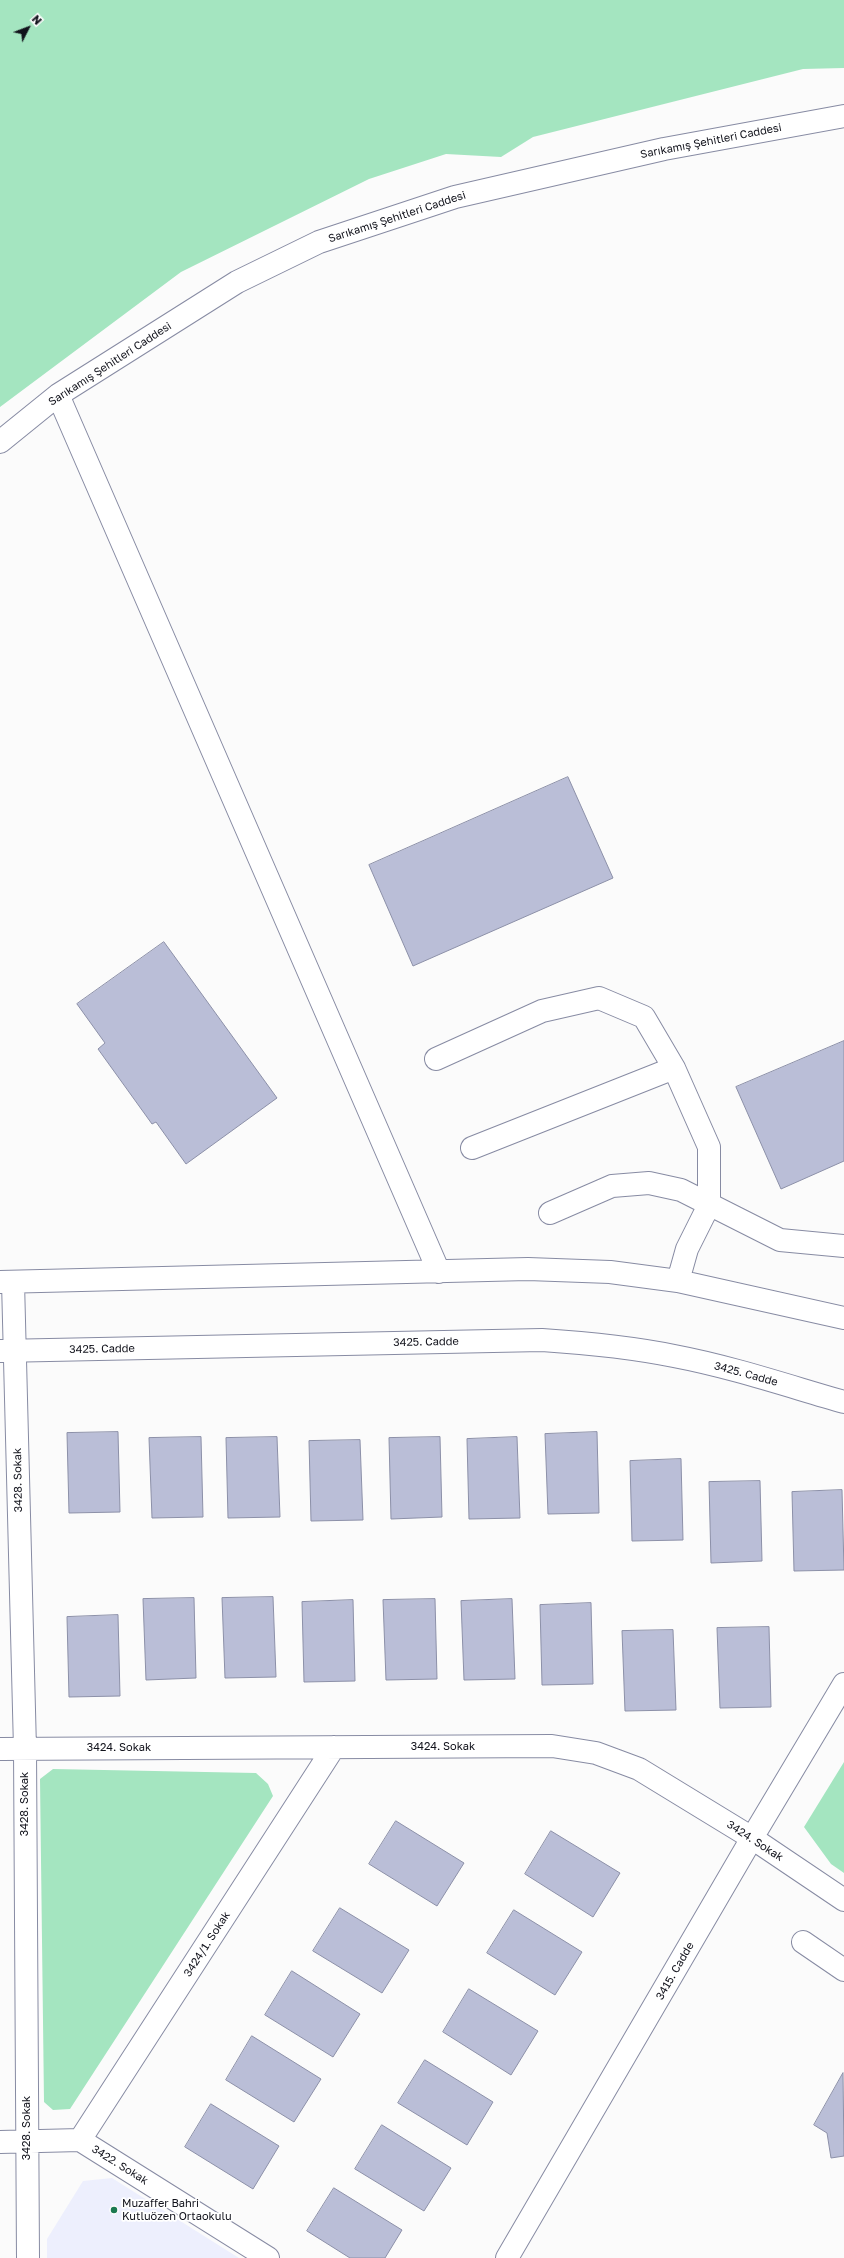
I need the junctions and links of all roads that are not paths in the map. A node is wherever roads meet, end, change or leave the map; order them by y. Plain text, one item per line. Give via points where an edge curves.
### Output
1 (844, 116) edge
2 (58, 395) junction
3 (0, 442) edge
4 (436, 1059) dead end
5 (674, 1068) junction
6 (472, 1148) dead end
7 (710, 1205) junction
8 (550, 1213) dead end
9 (844, 1246) edge
10 (439, 1272) junction
11 (678, 1281) junction
12 (6, 1282) edge
13 (844, 1318) edge
14 (7, 1351) edge
15 (844, 1402) edge
16 (844, 1684) edge
17 (334, 1747) junction
18 (0, 1749) edge
19 (25, 1749) junction
20 (752, 1838) junction
21 (844, 1900) edge
22 (803, 1942) dead end
23 (844, 1970) edge
24 (80, 2140) junction
25 (0, 2142) edge
26 (28, 2142) junction
27 (28, 2258) edge
28 (268, 2258) edge
29 (507, 2258) edge

1 - 2 street, Sarıkamış Şehitleri Caddesi via 664,149 455,198 319,242 237,282
2 - 3 street, Sarıkamış Şehitleri Caddesi
2 - 10 street
4 - 5 street via 542,1010 599,998 644,1017
5 - 6 street
5 - 7 street via 709,1148
7 - 8 street via 681,1190 649,1183 612,1186
7 - 9 street via 780,1240
7 - 11 street via 687,1249
10 - 11 street via 610,1272
10 - 12 street
11 - 13 street
12 - 14 street, 3428. Sokak
14 - 15 street, 3425. Cadde via 542,1340 607,1344 675,1356 738,1371
14 - 19 street, 3428. Sokak
16 - 20 street, 3415. Cadde
17 - 19 street, 3424. Sokak
17 - 20 street, 3424. Sokak via 552,1746 596,1753 639,1769
17 - 24 street, 3424/1. Sokak
18 - 19 street, 3424. Sokak
19 - 26 street, 3428. Sokak
20 - 21 street, 3424. Sokak
20 - 29 street, 3415. Cadde
22 - 23 street
24 - 26 street, 3422. Sokak
24 - 28 street, 3422. Sokak
25 - 26 street, 3422. Sokak
26 - 27 street, 3428. Sokak

